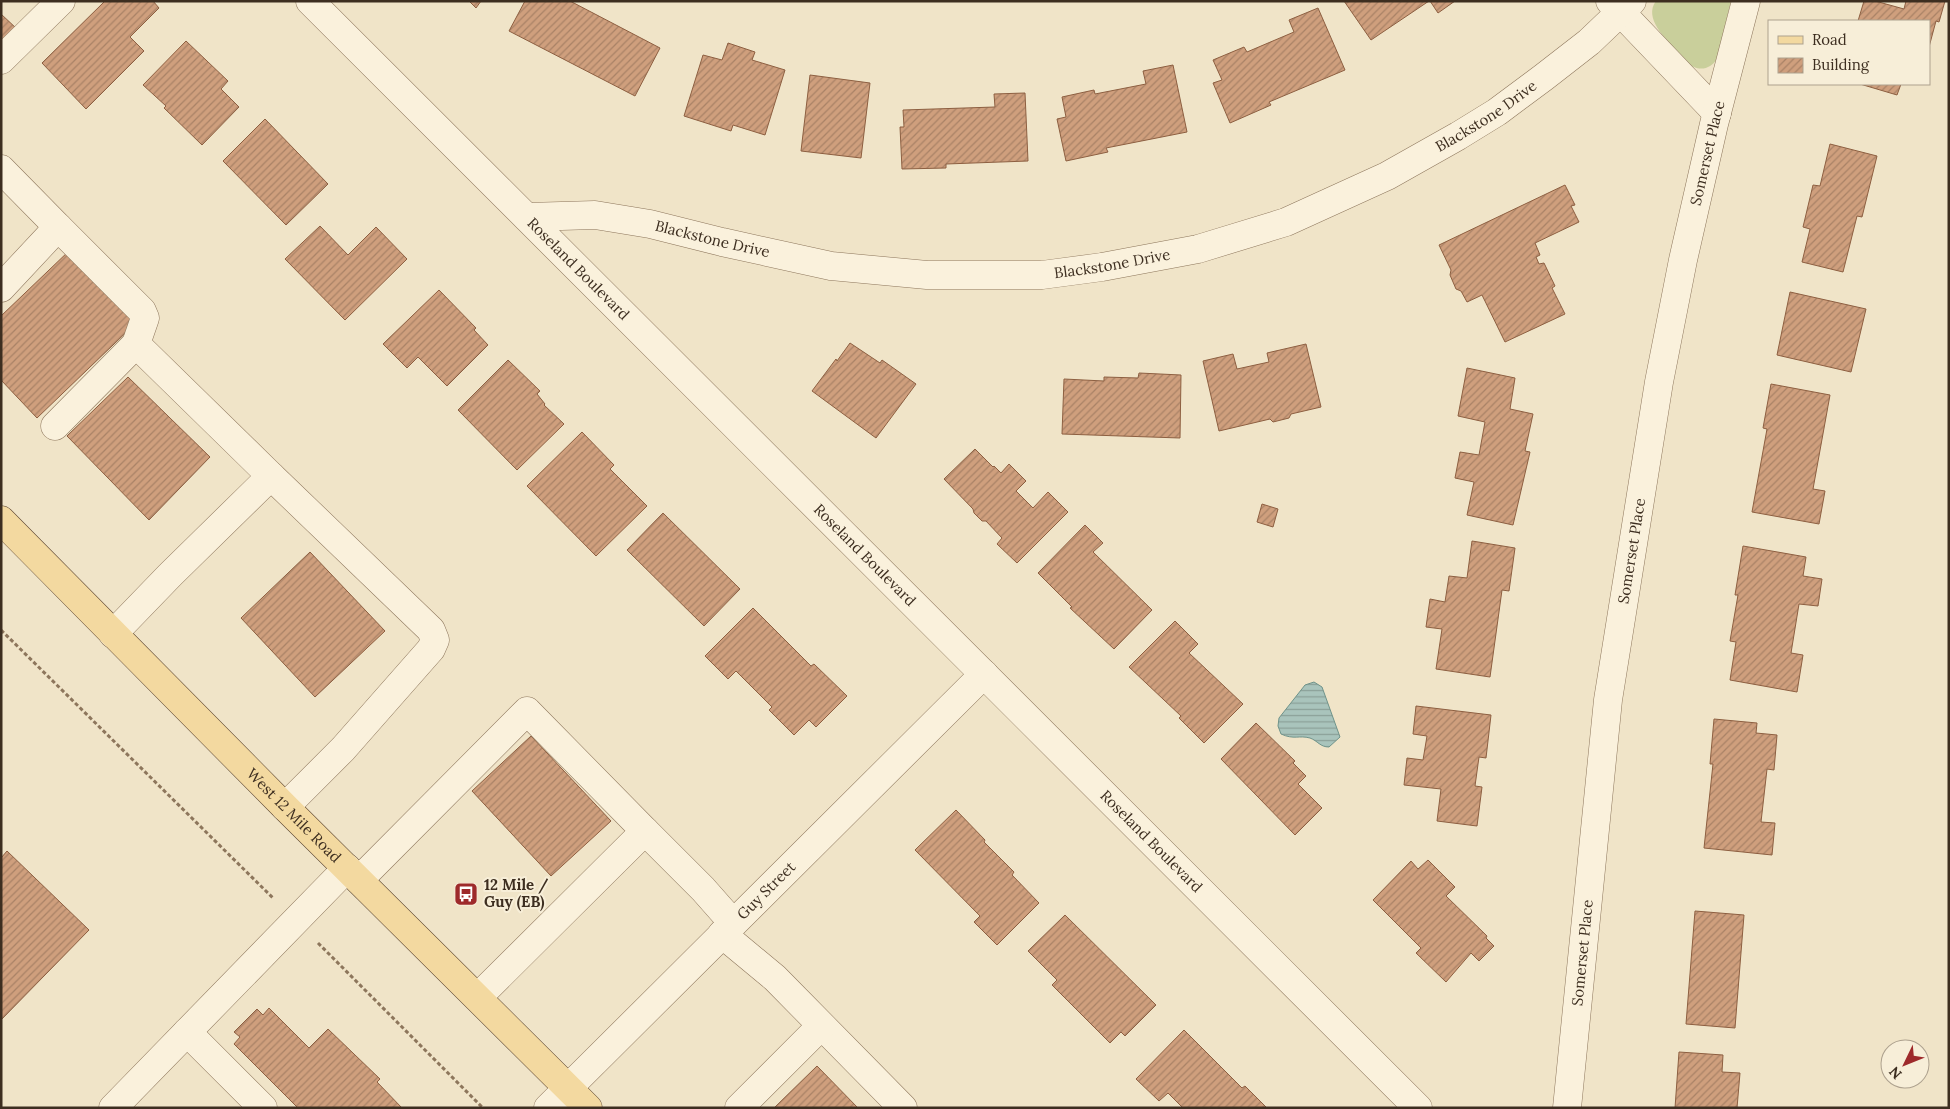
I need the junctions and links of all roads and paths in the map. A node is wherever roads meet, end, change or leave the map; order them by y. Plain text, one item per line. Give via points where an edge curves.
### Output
1 (61, 1) edge
2 (310, 1) edge
3 (1746, 1) edge
4 (1621, 5) edge
5 (1, 60) edge
6 (1717, 113) junction
7 (1, 169) edge
8 (526, 217) junction
9 (58, 228) junction
10 (1, 288) edge
11 (136, 344) junction
12 (55, 426) dead end
13 (271, 476) junction
14 (1, 520) edge
15 (1, 630) edge
16 (113, 634) junction
17 (984, 674) junction
18 (286, 807) junction
19 (645, 831) junction
20 (353, 874) junction
21 (296, 921) junction
22 (727, 928) junction
23 (478, 997) junction
24 (821, 1026) junction
25 (187, 1032) junction
26 (568, 1087) junction
27 (114, 1107) edge
28 (263, 1108) edge
29 (483, 1108) edge
30 (548, 1108) edge
31 (588, 1108) edge
32 (739, 1108) edge
33 (904, 1108) edge
34 (1418, 1108) edge
35 (1568, 1108) edge

1 - 5 street
2 - 8 street, Roseland Boulevard
3 - 6 street, Somerset Place
4 - 6 street
4 - 8 street, Blackstone Drive via 1589,42 1497,112 1387,176 1286,222 1198,249 1042,275 926,275 831,266 650,224 595,215
6 - 35 street, Somerset Place via 1659,382 1608,700
7 - 9 street
8 - 17 street, Roseland Boulevard
9 - 10 street
9 - 11 street via 142,311 145,318
11 - 12 street
11 - 13 street
13 - 16 street
13 - 18 street via 431,630 435,640 432,648 343,748
14 - 16 main road, West 12 Mile Road
15 - 21 path
16 - 18 main road, West 12 Mile Road
17 - 22 street, Guy Street
17 - 34 street, Roseland Boulevard
18 - 20 main road, West 12 Mile Road
19 - 20 street via 527,711
19 - 22 street via 703,889
19 - 23 street
20 - 21 street
20 - 23 main road, West 12 Mile Road
21 - 25 street
21 - 29 path
22 - 24 street
22 - 26 street, Guy Street
23 - 26 main road, West 12 Mile Road
24 - 32 street
24 - 33 street
25 - 27 street
25 - 28 street
26 - 30 street, Guy Street
26 - 31 main road, West 12 Mile Road

